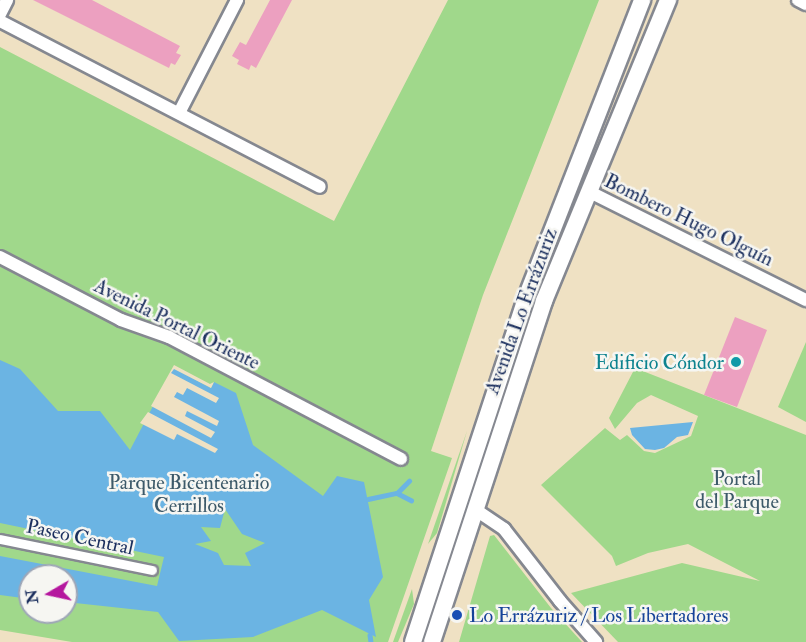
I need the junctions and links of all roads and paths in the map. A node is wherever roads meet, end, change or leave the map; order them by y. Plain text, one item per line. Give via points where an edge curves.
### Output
1 (7, 0) edge
2 (237, 0) edge
3 (642, 0) edge
4 (668, 0) edge
5 (798, 0) edge
6 (806, 4) edge
7 (0, 14) edge
8 (0, 21) edge
9 (179, 113) junction
10 (320, 187) dead end
11 (588, 191) junction
12 (0, 257) edge
13 (806, 300) edge
14 (401, 459) dead end
15 (476, 510) junction
16 (0, 539) edge
17 (152, 570) dead end
18 (413, 642) edge
19 (432, 642) edge
20 (597, 642) edge

1 - 7 street
2 - 9 street
3 - 18 main road, Avenida Lo Errázuriz via 522,309
4 - 11 main road, Avenida Lo Errázuriz
5 - 6 street
8 - 9 street
9 - 10 street
11 - 13 street, Bombero Hugo Olguín
11 - 15 main road, Avenida Lo Errázuriz via 544,301
12 - 14 street, Avenida Portal Oriente via 121,320 169,337
15 - 19 main road, Avenida Lo Errázuriz
15 - 20 street via 504,529
16 - 17 street, Paseo Central

